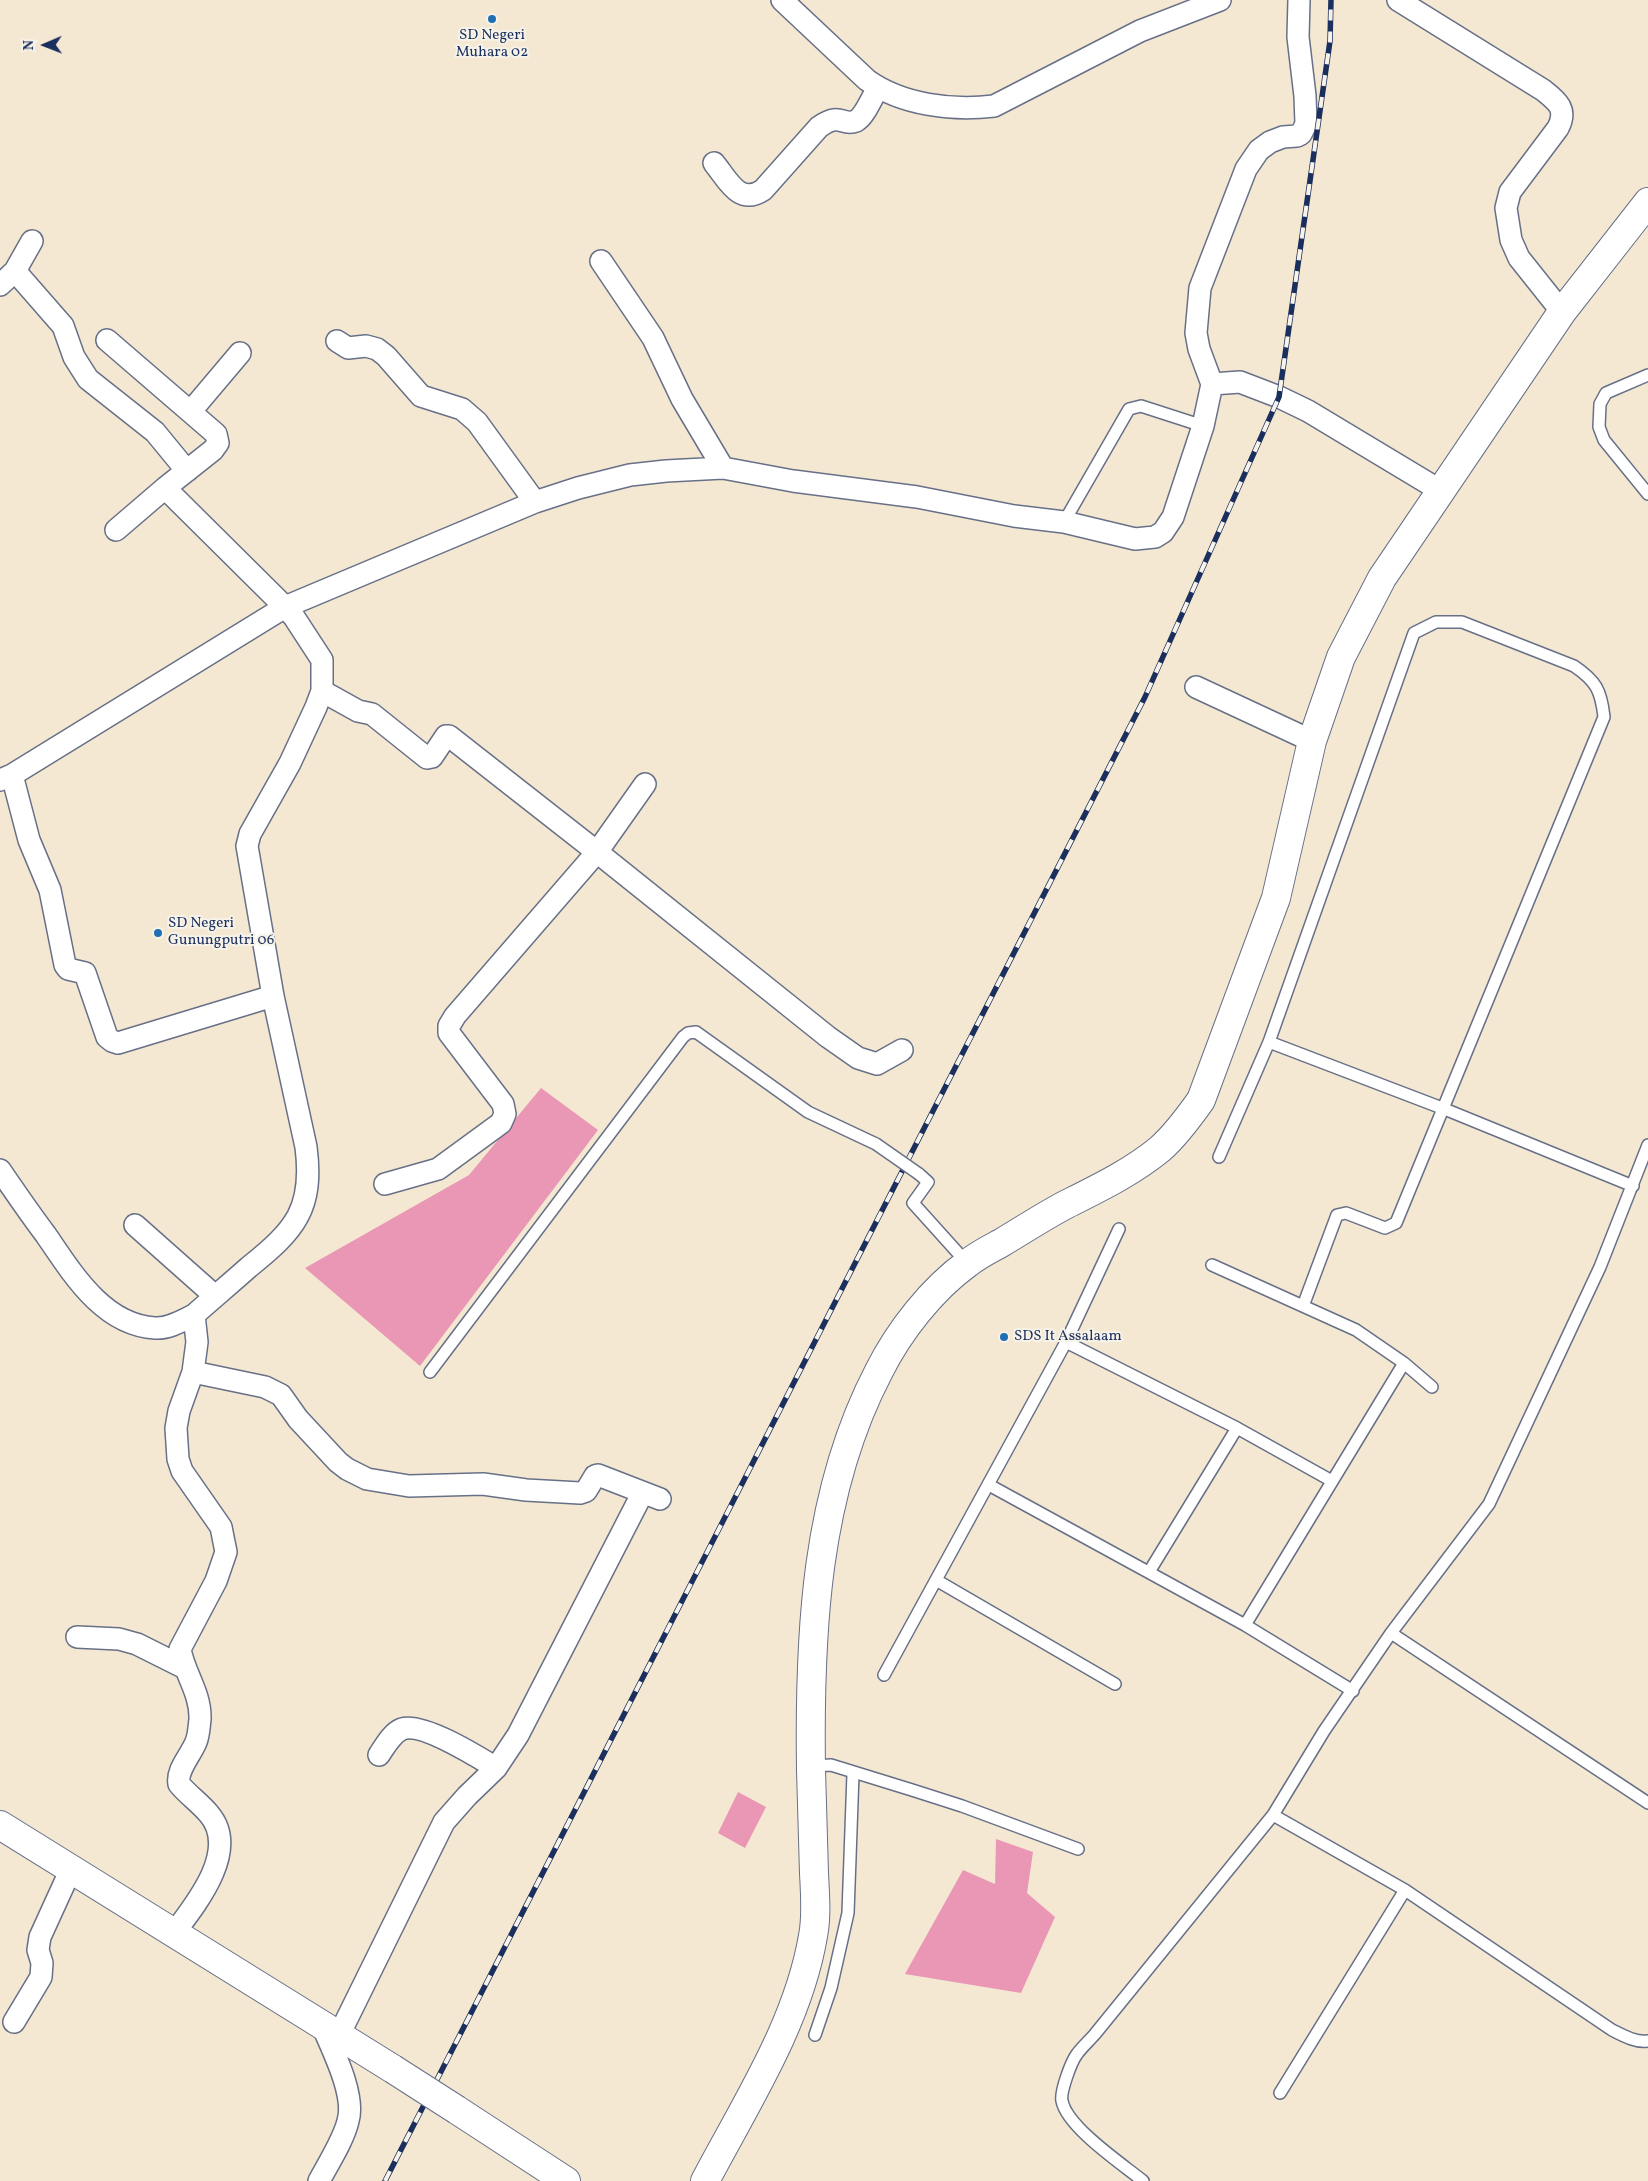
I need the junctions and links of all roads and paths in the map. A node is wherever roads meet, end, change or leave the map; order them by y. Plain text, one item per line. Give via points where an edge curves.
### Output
1 (782, 0) edge
2 (1220, 0) edge
3 (1299, 0) edge
4 (1398, 0) edge
5 (878, 88) junction
6 (714, 163) dead end
7 (1648, 202) edge
8 (32, 241) dead end
9 (601, 261) dead end
10 (15, 271) junction
11 (0, 285) edge
12 (1562, 312) junction
13 (107, 340) dead end
14 (337, 341) dead end
15 (240, 353) dead end
16 (1648, 375) edge
17 (1212, 384) junction
18 (191, 411) junction
19 (1203, 426) junction
20 (723, 468) junction
21 (187, 470) junction
22 (165, 488) junction
23 (1441, 491) junction
24 (1648, 494) edge
25 (535, 502) junction
26 (1064, 522) junction
27 (116, 530) dead end
28 (285, 607) junction
29 (1196, 686) dead end
30 (322, 691) junction
31 (1312, 741) junction
32 (6, 778) edge
33 (645, 784) dead end
34 (597, 852) junction
35 (273, 996) junction
36 (1269, 1042) junction
37 (902, 1050) dead end
38 (1442, 1108) junction
39 (1648, 1145) edge
40 (1219, 1157) dead end
41 (0, 1170) edge
42 (385, 1184) dead end
43 (1632, 1186) junction
44 (135, 1225) dead end
45 (1119, 1229) dead end
46 (967, 1263) junction
47 (1212, 1265) dead end
48 (215, 1296) junction
49 (1303, 1306) junction
50 (194, 1315) junction
51 (1066, 1342) junction
52 (1404, 1362) junction
53 (193, 1372) junction
54 (430, 1372) dead end
55 (1432, 1387) dead end
56 (1237, 1428) junction
57 (1332, 1481) junction
58 (989, 1485) junction
59 (1149, 1572) junction
60 (936, 1580) junction
61 (1245, 1625) junction
62 (1391, 1633) junction
63 (77, 1637) dead end
64 (185, 1668) junction
65 (884, 1675) dead end
66 (1115, 1684) dead end
67 (1353, 1691) junction
68 (379, 1755) dead end
69 (811, 1766) junction
70 (496, 1768) junction
71 (853, 1774) junction
72 (1648, 1803) edge
73 (1273, 1815) junction
74 (0, 1825) edge
75 (1078, 1849) dead end
76 (71, 1869) junction
77 (1405, 1890) junction
78 (174, 1933) junction
79 (14, 2022) dead end
80 (330, 2030) junction
81 (815, 2035) dead end
82 (1648, 2041) edge
83 (1280, 2093) dead end
84 (320, 2181) edge
85 (566, 2181) edge
86 (705, 2181) edge
87 (1144, 2181) edge

1 - 5 street
2 - 5 street via 1140,31 994,106 945,107
3 - 17 street via 1298,37 1306,124 1301,134 1282,137 1259,150 1246,169 1200,288 1196,333
4 - 12 street via 1542,90 1557,101 1562,110 1563,119 1558,128 1510,192 1506,208 1511,240 1519,258
5 - 6 street via 860,117 848,122 836,118 819,127 756,195 745,196 738,192
7 - 12 street
8 - 10 street
9 - 20 street via 653,338 682,399
10 - 11 street
10 - 21 street via 63,326 74,356 92,383 155,432
12 - 23 street
13 - 18 street
14 - 25 street via 348,348 366,346 377,350 422,396 466,412 477,422
15 - 18 street
16 - 24 lane via 1606,393 1600,404 1599,427 1604,440
17 - 19 street
17 - 23 street via 1240,382 1279,397
18 - 21 street via 219,440 213,450
19 - 26 lane via 1141,406 1129,409
19 - 26 street via 1173,517 1163,532 1146,539 1134,539
20 - 25 street via 630,475
20 - 26 street
21 - 22 street
22 - 27 street
22 - 28 street
23 - 31 street via 1382,578 1341,658
25 - 28 street
28 - 30 street via 322,660
28 - 32 street
29 - 31 street
30 - 34 street via 358,711 372,714 428,758 449,736
30 - 35 street via 290,764 250,834 247,846
31 - 46 street via 1276,898 1201,1100 1186,1122 1161,1148 1121,1177 1046,1215
32 - 35 street via 50,890 66,965 68,969 87,975 107,1037 112,1042 118,1043
33 - 34 street
34 - 37 street via 858,1058 877,1064
34 - 42 street via 449,1026 449,1033 503,1104 501,1123 432,1172
35 - 48 street via 306,1147 309,1168 306,1193 292,1229
36 - 38 lane
36 - 38 lane via 1414,633 1436,622 1462,622 1574,666 1589,676 1599,690 1604,717
36 - 40 lane
38 - 43 lane
38 - 49 lane via 1396,1223 1390,1228 1381,1228 1346,1213 1337,1215
39 - 43 lane
41 - 50 street via 80,1285 114,1315 136,1325 156,1328
43 - 62 lane via 1600,1267 1489,1504
44 - 48 street
45 - 51 lane
46 - 54 lane, bridge via 913,1203 928,1182 919,1174 876,1144 808,1112 696,1032 688,1033
46 - 69 street via 923,1305 898,1338 879,1370 846,1450 830,1509 815,1606
47 - 49 lane
48 - 50 street
49 - 52 lane via 1356,1330
50 - 53 street via 197,1342
51 - 56 lane
51 - 58 lane
52 - 55 lane
52 - 57 lane
53 - 64 street via 176,1428 178,1459 182,1471 220,1527 226,1552 216,1581 181,1644
53 - 70 street via 275,1391 331,1455 367,1480 409,1486 483,1484 580,1493 586,1491 598,1475 651,1496 518,1735
56 - 57 lane
56 - 59 lane
57 - 61 lane
58 - 59 lane
58 - 60 lane
59 - 61 lane
60 - 65 lane
60 - 66 lane
61 - 67 lane
62 - 67 lane
62 - 72 lane
63 - 64 street via 119,1639 137,1644
64 - 78 street via 199,1702 199,1723 197,1740 178,1780 182,1789 210,1814 220,1836 220,1850 217,1865 203,1892
67 - 73 lane via 1324,1731
68 - 70 street via 398,1731 413,1728 455,1744
69 - 71 lane via 831,1765
69 - 86 street via 814,1932 791,2032
70 - 80 street via 444,1822
71 - 75 lane via 962,1806
71 - 81 lane via 848,1913
73 - 77 lane
73 - 87 lane via 1075,2056 1066,2079 1061,2099 1065,2112 1105,2152
74 - 76 street
76 - 78 street
76 - 79 street via 40,1937 41,1976
77 - 82 lane via 1612,2030 1626,2037
77 - 83 lane
78 - 80 street
80 - 84 street via 349,2104 349,2121
80 - 85 street, bridge

